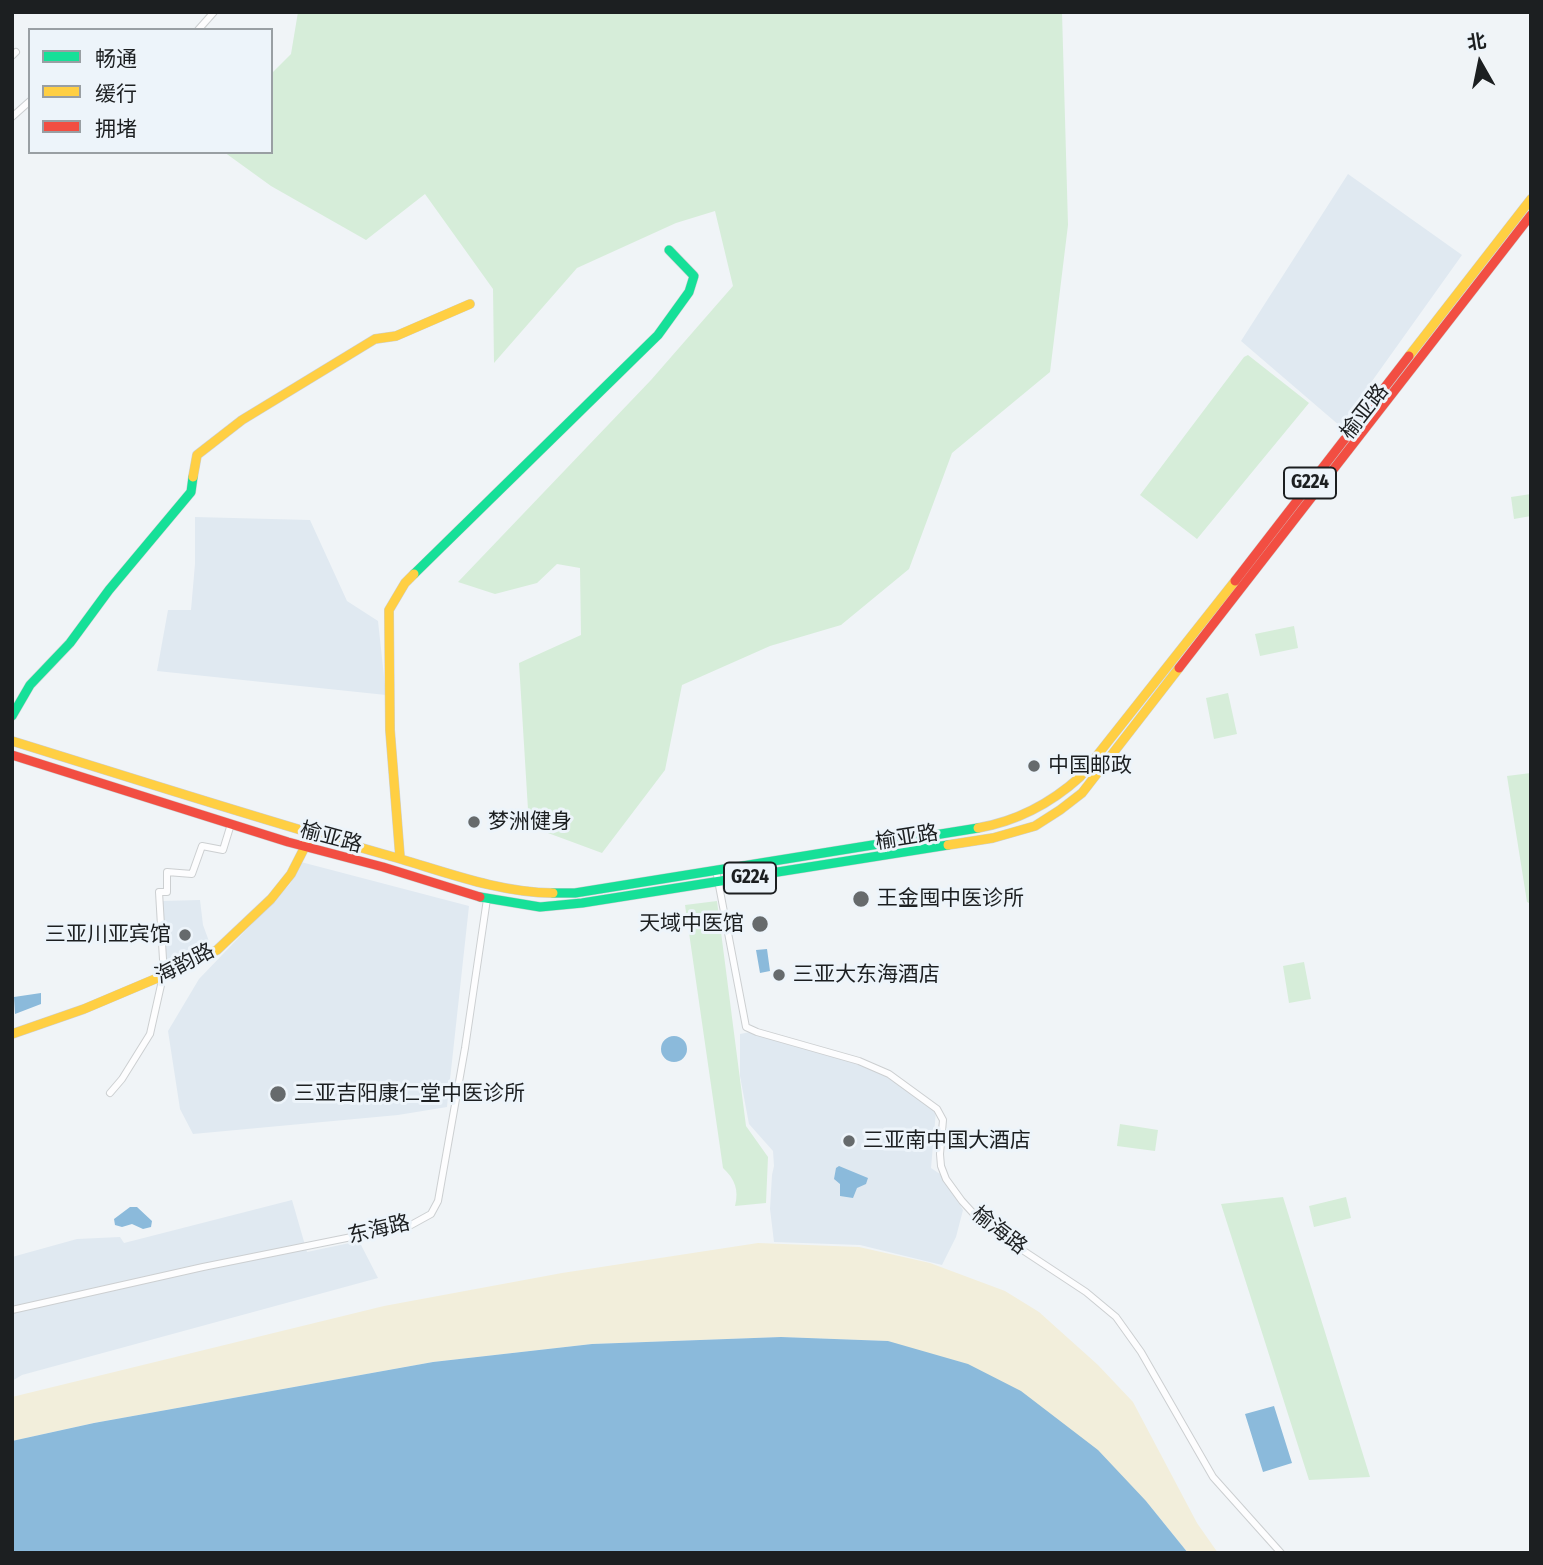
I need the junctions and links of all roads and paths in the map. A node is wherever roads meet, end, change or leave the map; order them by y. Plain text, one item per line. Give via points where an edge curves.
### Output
1 (214, 12) edge
2 (200, 28) edge
3 (28, 103) edge
4 (12, 117) edge
5 (1531, 199) edge
6 (1531, 215) edge
7 (668, 250) dead end
8 (470, 304) dead end
9 (12, 716) edge
10 (12, 741) edge
11 (12, 755) edge
12 (231, 824) junction
13 (312, 833) junction
14 (305, 846) junction
15 (400, 858) junction
16 (716, 870) junction
17 (718, 883) junction
18 (487, 899) junction
19 (162, 976) junction
20 (12, 1034) edge
21 (110, 1093) dead end
22 (14, 1309) edge
23 (1281, 1553) edge

1 - 2 street
3 - 4 street
5 - 16 main road, 榆亚路 / G224 via 1072,786 1032,813 1002,824
6 - 17 main road, 榆亚路 / G224 via 1082,793 1035,826 993,838
7 - 15 main road via 694,276 689,292 658,335 405,583 389,610 390,730
8 - 9 main road via 396,336 375,339 242,420 197,455 191,492 70,643 30,685
10 - 13 main road, 榆亚路 / G224
11 - 12 main road, 榆亚路 / G224
12 - 14 main road, 榆亚路 / G224
12 - 19 street via 223,850 202,846 192,874 167,872 167,892 159,892
13 - 14 main road, 海韵路
13 - 15 main road, 榆亚路 / G224
14 - 18 main road, 榆亚路 / G224
14 - 19 main road, 海韵路 via 291,874 239,931 217,950
15 - 16 main road, 榆亚路 / G224 via 534,893 575,894
16 - 17 street, 榆海路
17 - 18 main road, 榆亚路 / G224 via 540,907
17 - 23 street, 榆海路 via 746,1027 890,1074 937,1109 943,1120 942,1166 962,1201 982,1224 1116,1317 1213,1477
18 - 22 street, 东海路 via 438,1201 431,1214 411,1225
19 - 20 main road, 海韵路
19 - 21 street via 150,1034

